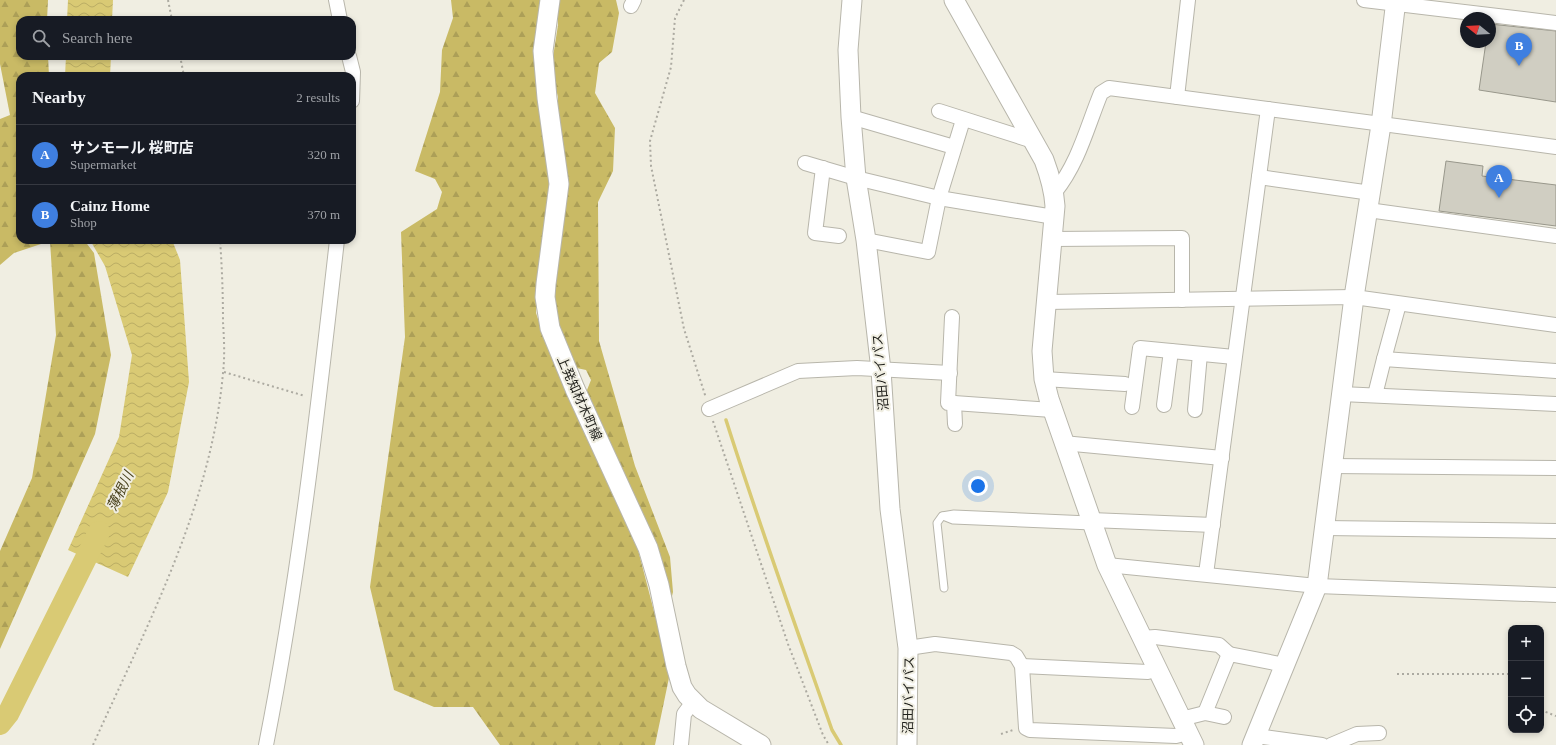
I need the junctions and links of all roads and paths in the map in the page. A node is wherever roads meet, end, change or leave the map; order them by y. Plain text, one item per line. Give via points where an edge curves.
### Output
1 (168, 0) edge
2 (336, 0) edge
3 (550, 0) edge
4 (684, 0) edge
5 (852, 0) edge
6 (954, 0) edge
7 (1188, 0) edge
8 (1364, 0) edge
9 (1396, 2) edge
10 (171, 16) edge
11 (339, 16) edge
12 (1556, 23) edge
13 (181, 60) edge
14 (350, 60) edge
15 (183, 72) edge
16 (353, 72) edge
17 (1177, 97) junction
18 (1268, 109) junction
19 (939, 111) dead end
20 (851, 117) junction
21 (963, 120) junction
22 (1381, 125) junction
23 (1033, 141) junction
24 (954, 147) junction
25 (1556, 147) edge
26 (805, 163) dead end
27 (823, 168) junction
28 (1259, 177) junction
29 (856, 178) junction
30 (1054, 192) junction
31 (939, 198) junction
32 (1369, 202) junction
33 (1054, 217) junction
34 (839, 236) dead end
35 (1556, 236) edge
36 (1052, 239) junction
37 (866, 240) junction
38 (220, 244) edge
39 (337, 244) edge
40 (1354, 298) junction
41 (1242, 299) junction
42 (1182, 300) junction
43 (1047, 302) junction
44 (1400, 304) junction
45 (952, 317) dead end
46 (1556, 324) edge
47 (1171, 351) junction
48 (1200, 354) junction
49 (1234, 357) junction
50 (1384, 359) junction
51 (881, 370) junction
52 (1556, 371) edge
53 (224, 372) junction
54 (950, 373) junction
55 (1044, 379) junction
56 (1125, 384) dead end
57 (320, 394) junction
58 (1341, 394) junction
59 (1375, 394) junction
60 (954, 403) junction
61 (1556, 404) edge
62 (1164, 405) dead end
63 (1132, 407) dead end
64 (709, 409) junction
65 (1052, 410) junction
66 (1195, 410) dead end
67 (955, 424) dead end
68 (1063, 443) junction
69 (1222, 458) junction
70 (1332, 466) junction
71 (1556, 468) edge
72 (1093, 523) junction
73 (1213, 525) junction
74 (1324, 528) junction
75 (1556, 531) edge
76 (1107, 565) junction
77 (1206, 574) junction
78 (1317, 586) junction
79 (944, 588) dead end
80 (1556, 596) edge
81 (1142, 638) junction
82 (908, 648) junction
83 (1228, 654) junction
84 (1285, 665) junction
85 (1022, 666) junction
86 (1156, 666) junction
87 (1397, 674) dead end
88 (1508, 674) edge
89 (693, 702) junction
90 (1544, 711) edge
91 (1204, 713) junction
92 (1556, 716) edge
93 (1224, 717) dead end
94 (1188, 733) edge
95 (1379, 733) dead end
96 (1254, 740) edge
97 (93, 745) edge
98 (266, 745) edge
99 (680, 745) edge
100 (762, 745) edge
101 (829, 745) edge
102 (907, 745) edge
103 (1322, 745) edge
104 (1331, 745) edge

1 - 10 path
2 - 11 street
3 - 89 street, 上発知材木町線 via 543,52 559,184 546,284 550,328 574,390 648,548 679,676
4 - 64 path via 675,18 671,66 650,141 651,166 684,329
5 - 20 street, 沼田バイパス via 848,50
6 - 23 street
7 - 17 street
8 - 9 street
9 - 12 street
9 - 22 street
13 - 15 path
14 - 16 street
17 - 18 street
17 - 30 street via 1109,88 1101,93 1083,144 1064,180
18 - 22 street
18 - 28 street
19 - 21 street
20 - 24 street
20 - 29 street, 沼田バイパス
21 - 23 street
21 - 24 street
22 - 25 street
22 - 32 street
23 - 30 street via 1044,160
24 - 31 street
26 - 27 street
27 - 29 street
27 - 34 street via 815,233
28 - 32 street
28 - 41 street
29 - 31 street
29 - 37 street, 沼田バイパス
30 - 33 street
31 - 33 street
31 - 37 street via 928,252
32 - 35 street
32 - 40 street
33 - 36 street
36 - 42 street via 1182,238
36 - 43 street
37 - 51 street, 沼田バイパス
38 - 53 path
39 - 57 street
40 - 41 street
40 - 44 street
40 - 58 street
41 - 42 street
41 - 49 street
42 - 43 street
43 - 55 street via 1042,351
44 - 46 street
44 - 50 street
45 - 54 street
47 - 48 street
47 - 62 street
47 - 63 street via 1140,348
48 - 49 street
48 - 66 street
49 - 69 street
50 - 52 street
50 - 59 street
51 - 54 street
51 - 64 street via 857,368 798,371
51 - 82 street, 沼田バイパス via 890,509
53 - 57 path via 310,398
53 - 97 path via 218,412 198,501 180,552
54 - 60 street via 948,403
55 - 56 street
55 - 65 street
57 - 98 street via 284,657
58 - 59 street
58 - 70 street
59 - 61 street
60 - 65 street
60 - 67 street
64 - 101 path via 788,644
65 - 68 street
68 - 69 street
68 - 72 street
69 - 73 street
70 - 71 street
70 - 74 street
72 - 73 street
72 - 76 street
72 - 79 lane via 953,520 942,516 937,523
73 - 77 street
74 - 75 street
74 - 78 street
76 - 77 street
76 - 81 street
77 - 78 street
78 - 80 street
78 - 84 street
81 - 83 street via 1155,637 1219,645
81 - 86 street
82 - 85 street via 935,644 1011,653
82 - 102 street, 沼田バイパス
83 - 84 street
83 - 91 street
84 - 96 street
85 - 86 street via 1148,672
85 - 94 street via 1028,729 1176,736
86 - 94 street
87 - 88 path
89 - 99 street via 684,714
89 - 100 street, 上発知材木町線 via 711,716
90 - 92 path
91 - 93 street
91 - 94 street
95 - 104 street via 1356,734
96 - 103 street

